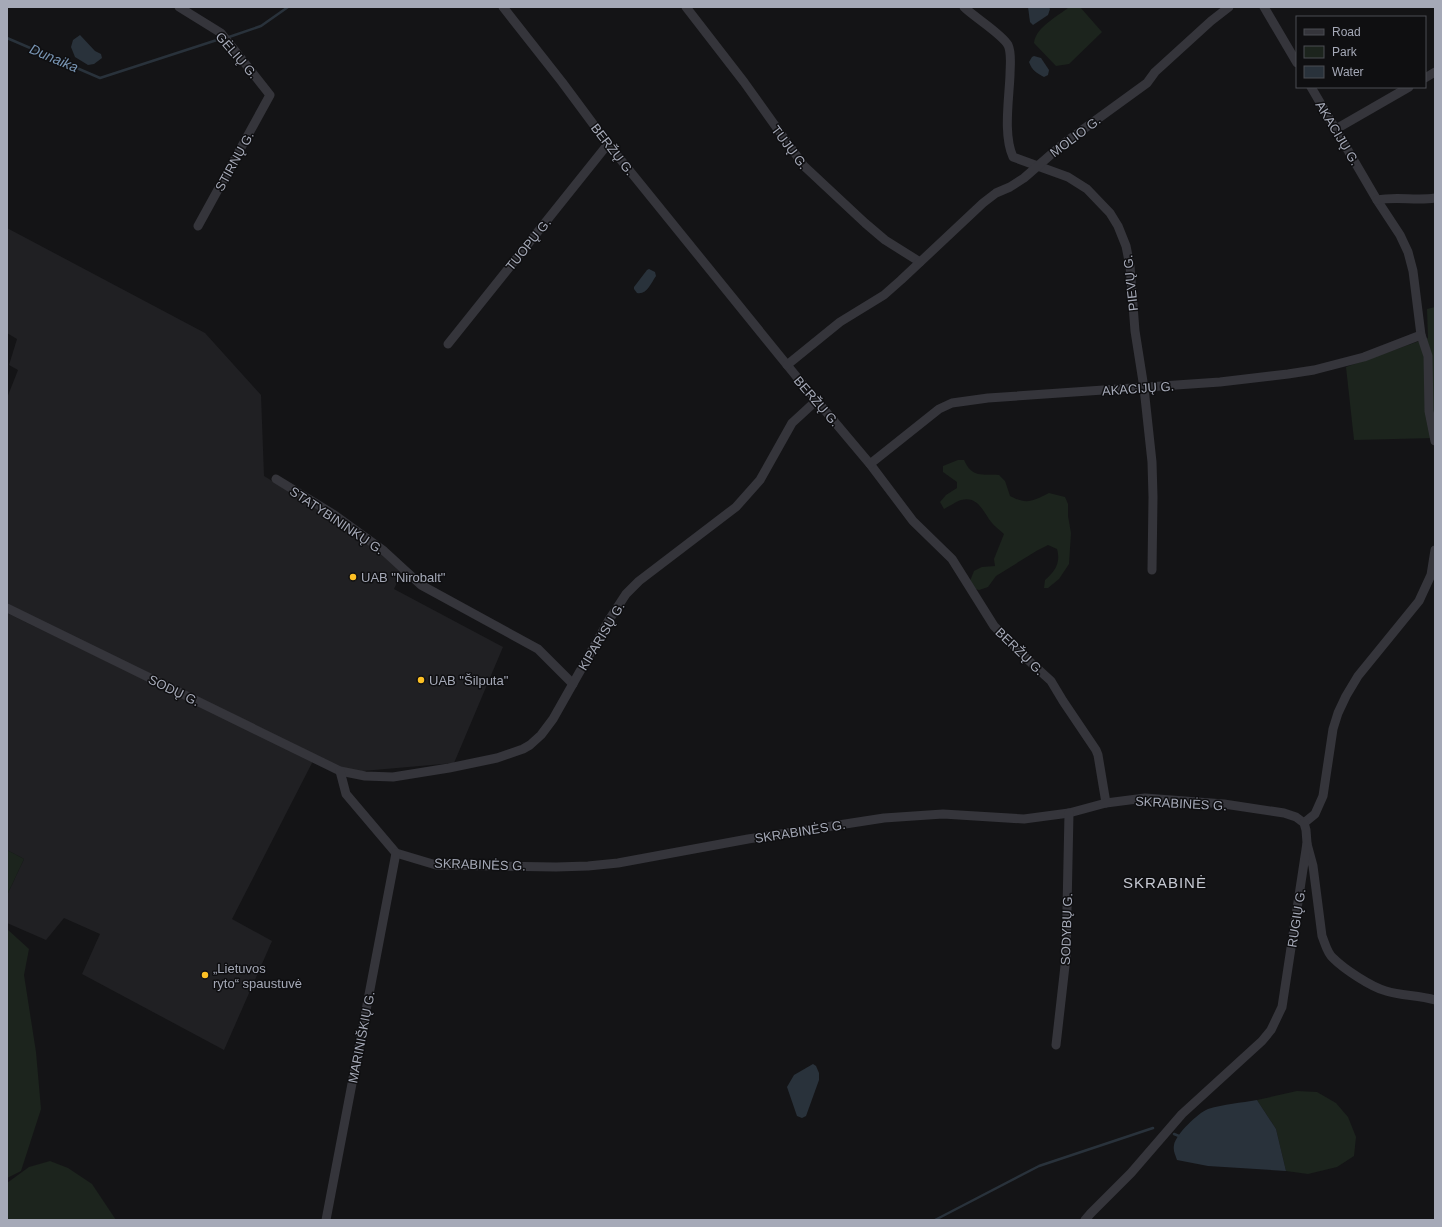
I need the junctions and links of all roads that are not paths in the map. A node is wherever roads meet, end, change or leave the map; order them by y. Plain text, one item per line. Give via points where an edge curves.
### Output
1 (180, 7) edge
2 (503, 7) edge
3 (686, 7) edge
4 (964, 7) edge
5 (1229, 7) edge
6 (1264, 7) edge
7 (1296, 62) edge
8 (1435, 72) edge
9 (1426, 77) edge
10 (1312, 88) edge
11 (1407, 88) edge
12 (270, 95) joint
13 (1336, 129) junction
14 (608, 144) junction
15 (1037, 167) junction
16 (1435, 198) edge
17 (1377, 200) junction
18 (198, 226) dead end
19 (920, 262) junction
20 (1421, 335) junction
21 (448, 344) dead end
22 (787, 365) junction
23 (1144, 388) junction
24 (817, 400) junction
25 (1435, 440) edge
26 (870, 464) junction
27 (276, 479) dead end
28 (1435, 550) edge
29 (1152, 570) dead end
30 (1433, 575) edge
31 (7, 608) edge
32 (573, 684) junction
33 (340, 771) junction
34 (1106, 803) junction
35 (1069, 813) junction
36 (1304, 823) junction
37 (1306, 843) junction
38 (396, 854) junction
39 (1435, 1000) edge
40 (1056, 1045) dead end
41 (326, 1220) edge
42 (1085, 1220) edge

1 - 12 street, GĖLIŲ G. via 221,33
2 - 14 street, BERŽŲ G.
3 - 19 street, TUJŲ G. via 804,166 880,235
4 - 15 street, PIEVŲ G. via 1003,38 1008,46 1011,63 1008,145 1013,157
5 - 15 street, MOLIO G. via 1154,72 1146,83 1063,144
6 - 7 street
8 - 9 street
10 - 13 street, AKACIJŲ G.
11 - 13 street
12 - 18 street, STIRNŲ G.
13 - 17 street, AKACIJŲ G.
14 - 21 street, TUOPŲ G.
14 - 22 street, BERŽŲ G.
15 - 19 street, MOLIO G. via 983,203
15 - 23 street, PIEVŲ G. via 1068,177 1087,189 1110,213 1118,226 1130,266 1135,331
16 - 17 street
17 - 20 street, AKACIJŲ G. via 1408,252 1414,271
19 - 22 street, MOLIO G. via 884,295 840,322
20 - 23 street, AKACIJŲ G. via 1364,356 1314,370
20 - 25 street, AKACIJŲ G. via 1428,356 1429,411
22 - 24 street, BERŽŲ G.
23 - 26 street, AKACIJŲ G. via 988,398 952,403 939,409
23 - 29 street, PIEVŲ G. via 1154,496
24 - 26 street, BERŽŲ G.
24 - 32 street, KIPARISŲ G. via 792,423 760,480 736,507 639,581 626,594
26 - 34 street, BERŽŲ G. via 913,521 952,559 994,626 1051,681 1096,750
27 - 32 street, STATYBININKŲ G. via 333,514 384,551 421,585 538,649
28 - 30 street
30 - 36 street via 1419,601 1358,676 1346,696 1333,728 1323,796 1315,814
31 - 33 street, SODŲ G.
32 - 33 street, KIPARISŲ G. via 541,735 523,749 497,758 393,777 365,776
33 - 38 street via 346,794
34 - 35 street, SKRABINĖS G.
34 - 36 street, SKRABINĖS G. via 1145,798 1209,803 1284,814 1296,817
35 - 38 street, SKRABINĖS G. via 1024,818 943,814 884,818 588,866 436,865
35 - 40 street, SODYBŲ G. via 1066,957
36 - 37 street, RUGIŲ G.
37 - 39 street via 1313,866 1322,936 1332,958 1358,977 1385,991
37 - 42 street, RUGIŲ G. via 1282,1008 1271,1030 1182,1114 1131,1173 1090,1212
38 - 41 street, MARINIŠKIŲ G.

